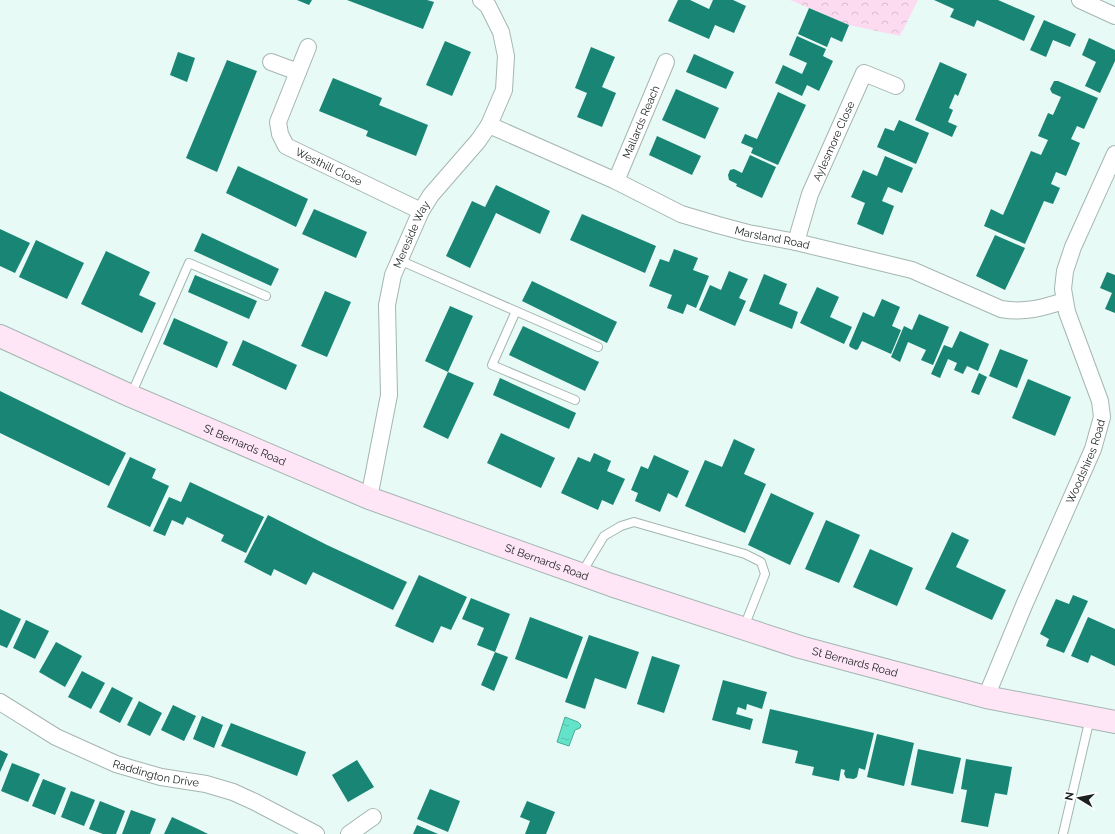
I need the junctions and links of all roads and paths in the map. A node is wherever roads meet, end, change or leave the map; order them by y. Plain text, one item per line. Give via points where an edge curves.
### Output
1 (481, 0) edge
2 (1080, 0) edge
3 (1115, 16) edge
4 (308, 47) dead end
5 (271, 62) dead end
6 (666, 62) dead end
7 (298, 72) junction
8 (896, 86) dead end
9 (489, 124) junction
10 (1115, 154) edge
11 (616, 181) junction
12 (421, 211) junction
13 (796, 242) junction
14 (399, 260) junction
15 (266, 296) dead end
16 (1064, 301) junction
17 (516, 311) junction
18 (0, 336) edge
19 (598, 347) dead end
20 (131, 396) junction
21 (575, 400) dead end
22 (1108, 418) edge
23 (369, 498) junction
24 (581, 574) junction
25 (743, 628) junction
26 (986, 697) junction
27 (0, 702) edge
28 (1090, 717) junction
29 (1115, 722) edge
30 (373, 818) dead end
31 (316, 834) edge
32 (349, 834) edge
33 (1063, 834) edge

1 - 9 street, Mereside Way via 488,6 501,32 506,56 504,90
2 - 3 street
4 - 7 street, Westhill Close
5 - 7 street
6 - 11 street, Mallards Reach
7 - 12 street, Westhill Close via 278,122 286,146
8 - 13 street, Aylesmore Close via 864,73 810,194
9 - 11 street, Marsland Road
9 - 12 street, Mereside Way
10 - 16 street, Woodshires Road via 1072,246 1064,271
11 - 13 street, Marsland Road via 681,214 748,233
12 - 14 street, Mereside Way
13 - 16 street, Marsland Road via 912,270 1001,309 1040,309
14 - 17 lane
14 - 23 street, Mereside Way via 387,305 389,395
15 - 20 lane via 189,263
16 - 22 street, Woodshires Road
17 - 19 lane
17 - 21 lane via 492,365
18 - 20 street, St Bernards Road
20 - 23 street, St Bernards Road
22 - 26 street, Woodshires Road
23 - 24 street, St Bernards Road
24 - 25 street, St Bernards Road
24 - 25 lane via 604,536 634,522 745,554 761,562 765,574
25 - 26 street, St Bernards Road via 800,647
26 - 28 street, St Bernards Road
27 - 31 street, Raddington Drive via 56,737 110,762 161,777 206,784 233,792
28 - 29 street, St Bernards Road
28 - 33 lane
30 - 32 street

